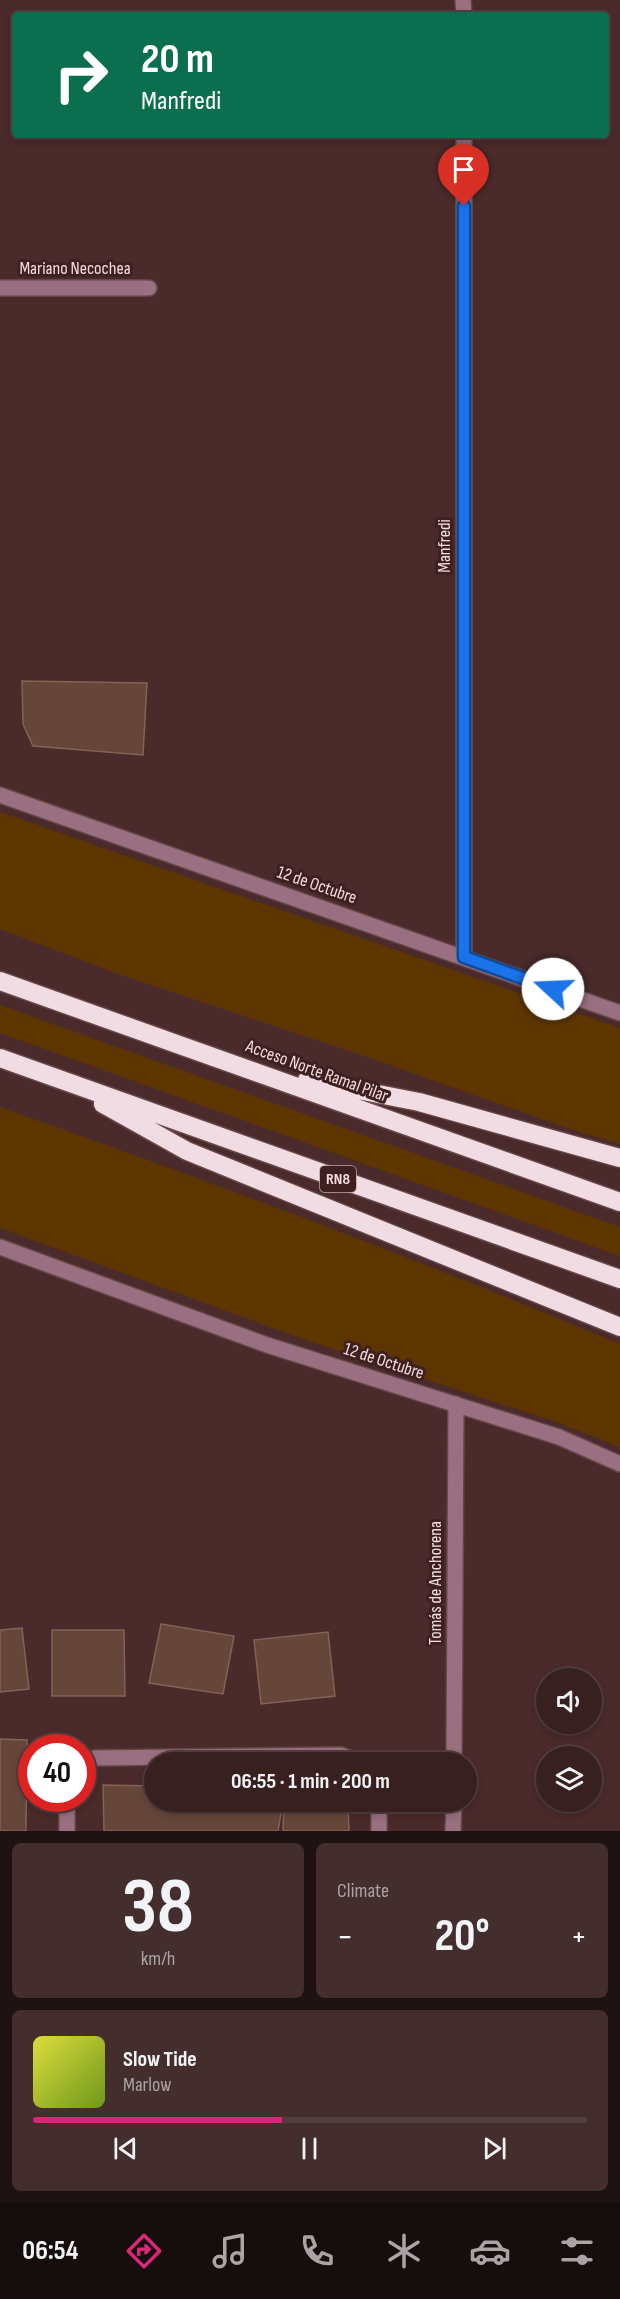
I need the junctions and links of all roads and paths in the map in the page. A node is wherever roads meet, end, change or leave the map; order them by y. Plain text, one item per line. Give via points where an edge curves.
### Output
1 (464, 138) edge
2 (0, 288) edge
3 (149, 288) dead end
4 (0, 795) edge
5 (464, 957) junction
6 (0, 981) edge
7 (620, 1013) edge
8 (0, 1058) edge
9 (249, 1069) junction
10 (56, 1079) junction
11 (620, 1158) edge
12 (620, 1202) edge
13 (0, 1248) edge
14 (620, 1279) edge
15 (620, 1327) edge
16 (456, 1404) junction
17 (620, 1464) edge
18 (454, 1752) edge
19 (144, 1757) edge
20 (96, 1758) edge
21 (67, 1812) edge
22 (379, 1812) edge
23 (454, 1812) edge
24 (67, 1831) edge
25 (379, 1831) edge
26 (453, 1831) edge

1 - 5 street, Manfredi
2 - 3 street, Mariano Necochea
4 - 5 street, 12 de Octubre
5 - 7 street, 12 de Octubre
6 - 9 highway, Acceso Norte Ramal Pilar
8 - 10 highway, RN8
9 - 11 highway via 419,1102
9 - 12 highway, Acceso Norte Ramal Pilar
10 - 14 highway, RN8
10 - 15 highway via 187,1151
13 - 16 street, 12 de Octubre via 267,1344
16 - 17 street, 12 de Octubre via 559,1437
16 - 18 street, Tomás de Anchorena
19 - 20 street
21 - 24 street
22 - 25 street
23 - 26 street

